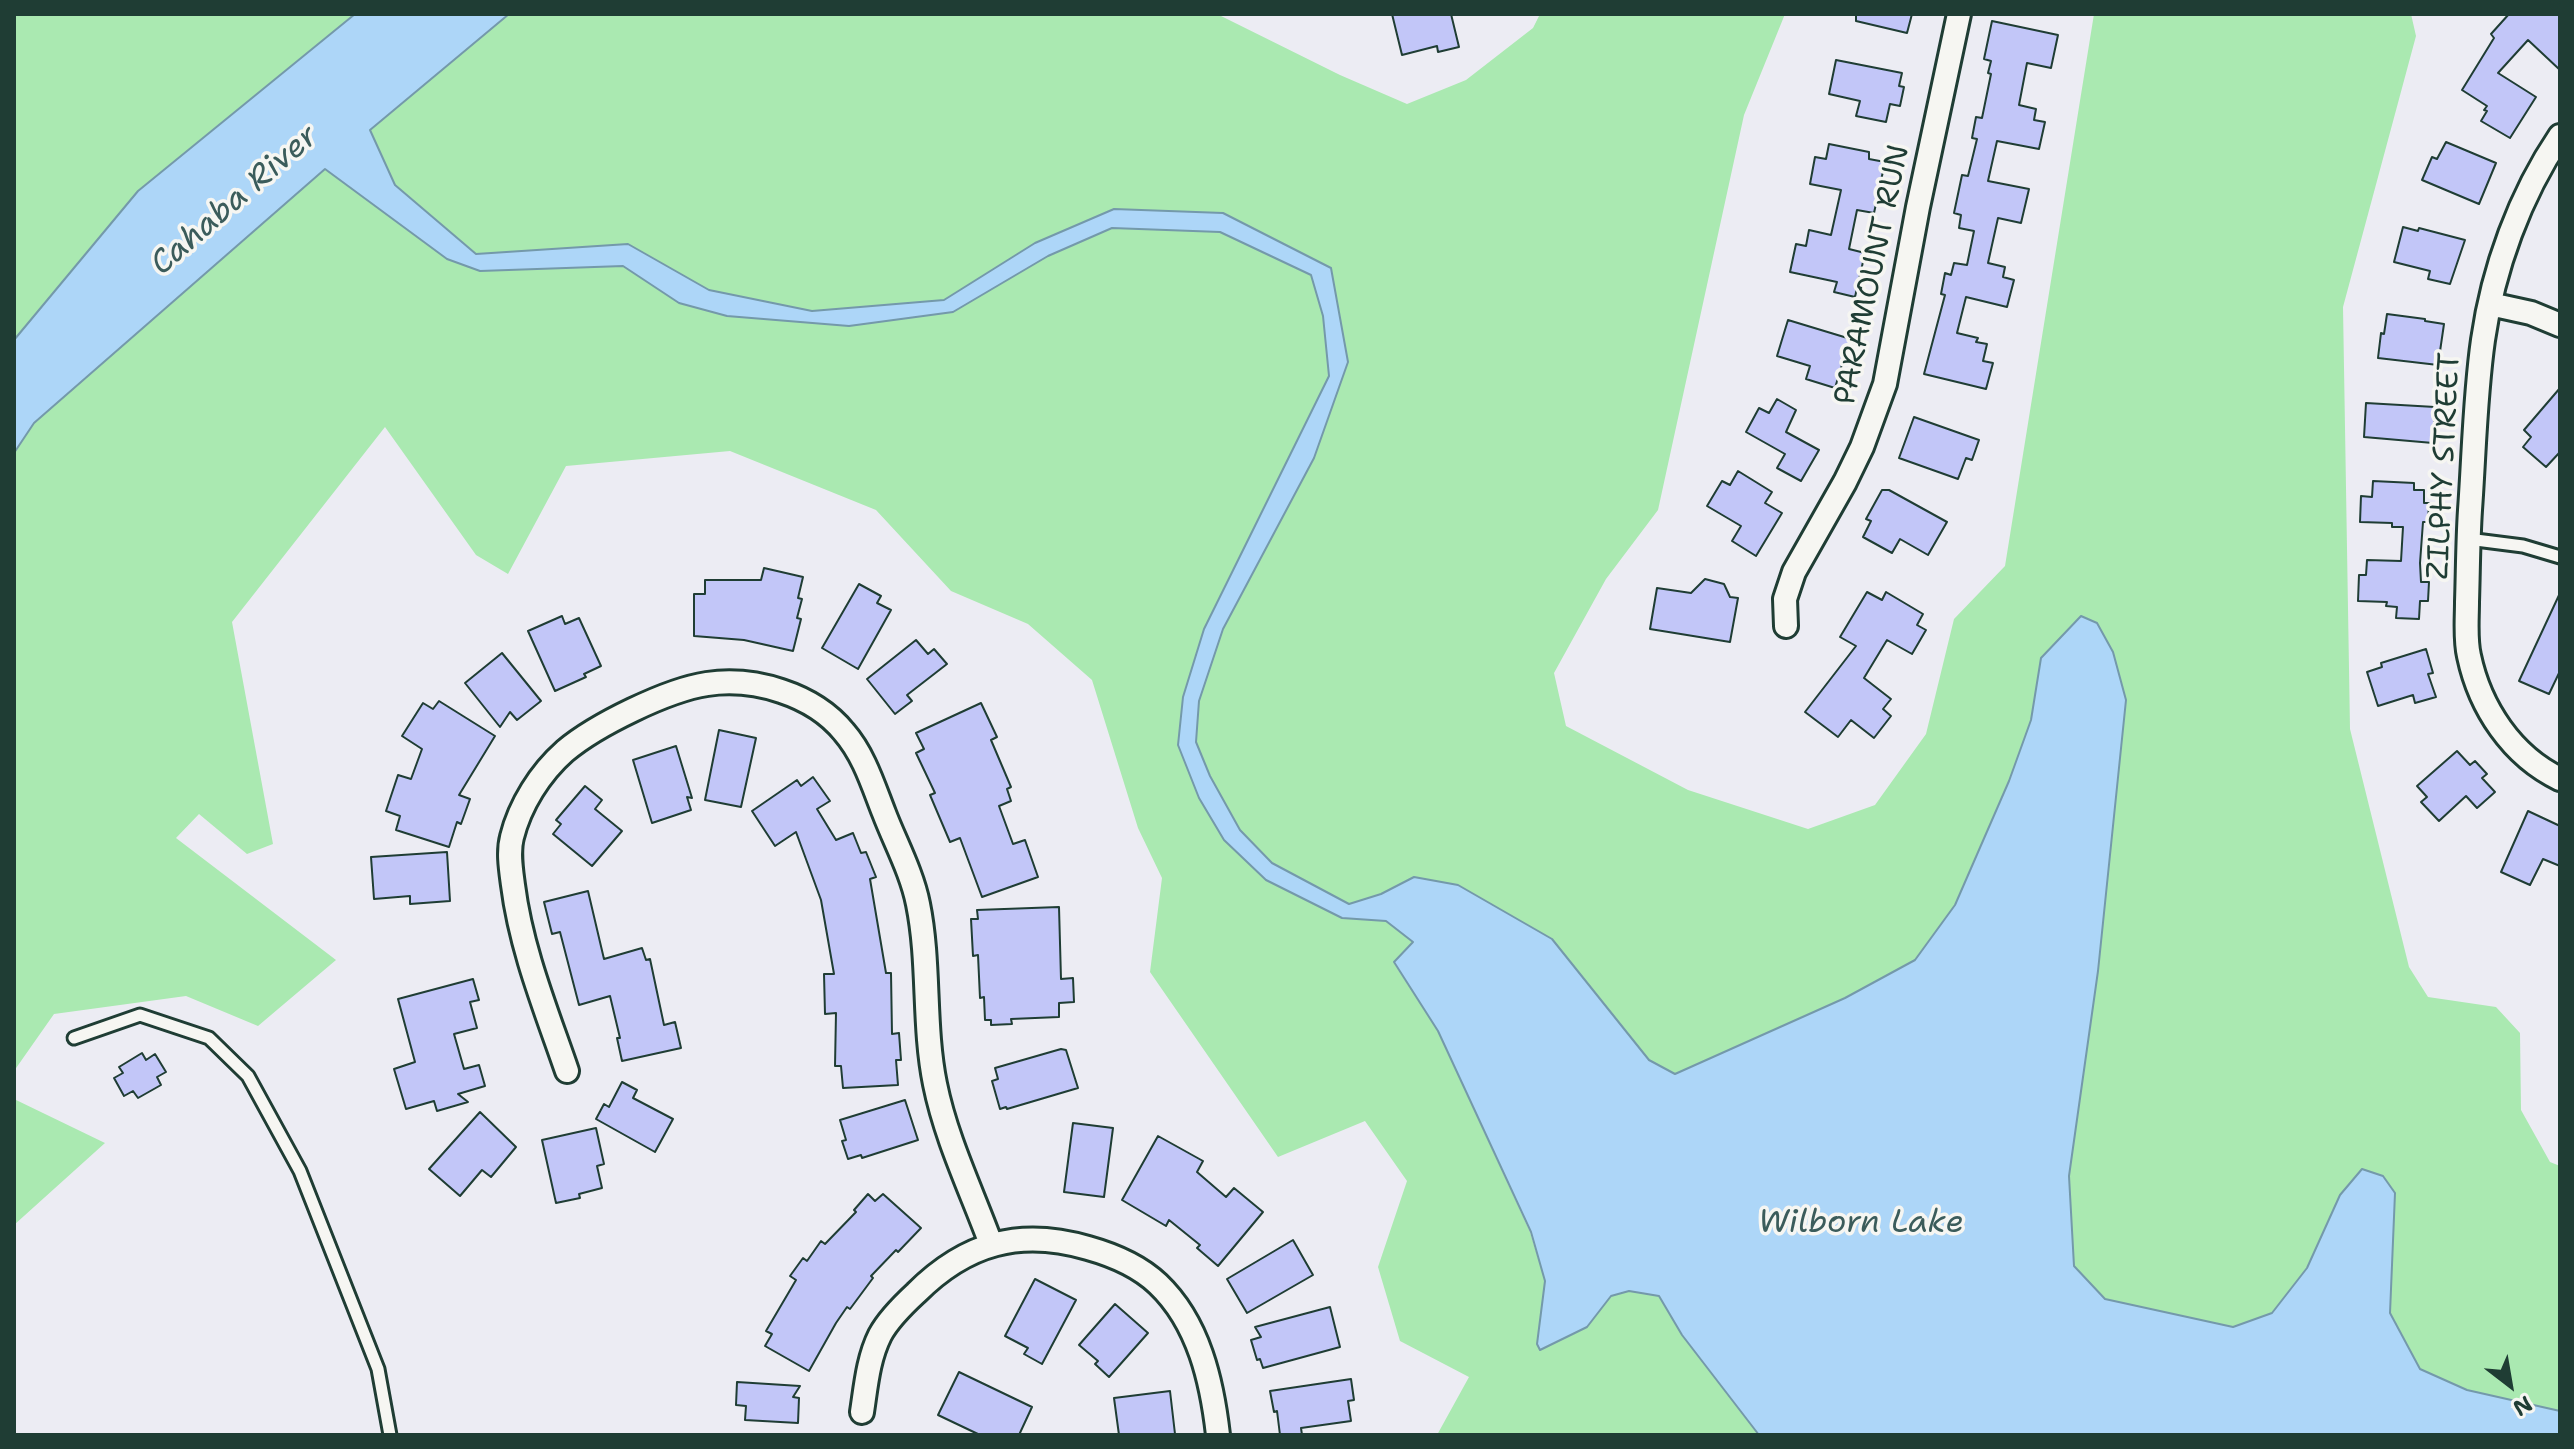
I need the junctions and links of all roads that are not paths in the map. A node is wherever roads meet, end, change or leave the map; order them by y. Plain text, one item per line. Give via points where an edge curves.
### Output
1 (1959, 14) edge
2 (2560, 136) edge
3 (2490, 304) junction
4 (2560, 325) edge
5 (2468, 539) junction
6 (2560, 557) edge
7 (1786, 626) dead end
8 (2560, 779) edge
9 (74, 1038) dead end
10 (567, 1071) dead end
11 (991, 1244) junction
12 (862, 1412) dead end
13 (390, 1435) edge
14 (1218, 1435) edge

1 - 7 street, PARAMOUNT RUN via 1885,384 1856,459 1794,572 1785,599
2 - 3 street, ZILPHY STREET via 2523,205
3 - 4 street
3 - 5 street, ZILPHY STREET
5 - 6 lane
5 - 8 street, ZILPHY STREET via 2466,630 2475,678 2512,744
9 - 13 lane via 140,1015 209,1038 248,1076 300,1171 378,1369
10 - 11 street via 517,919 511,841 520,813 539,780 566,750 670,694 708,684 752,684 784,692 819,709 844,731 864,762 903,862 923,937 935,1086
11 - 12 street via 931,1278 881,1333
11 - 14 street via 1018,1238 1074,1243 1135,1267 1158,1284 1195,1339

